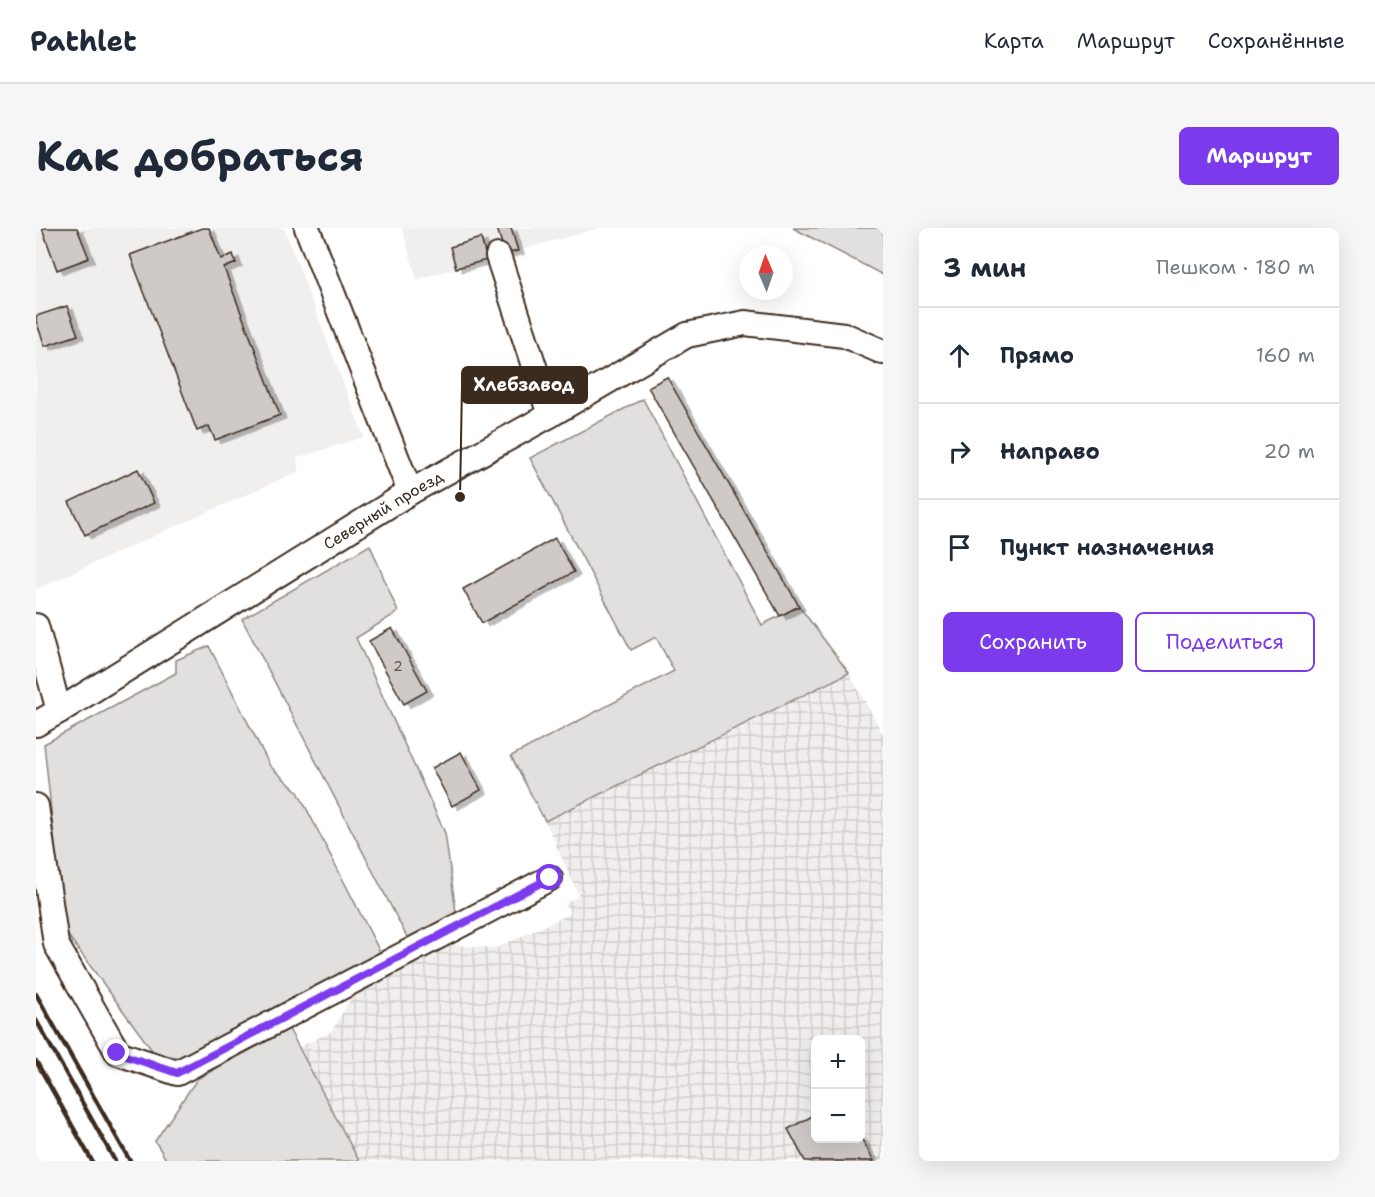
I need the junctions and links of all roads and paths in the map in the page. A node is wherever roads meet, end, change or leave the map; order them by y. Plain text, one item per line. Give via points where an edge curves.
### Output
1 (308, 228) edge
2 (498, 256) dead end
3 (883, 352) edge
4 (550, 415) junction
5 (410, 492) junction
6 (36, 626) edge
7 (59, 711) junction
8 (36, 724) edge
9 (36, 806) edge
10 (550, 878) dead end

1 - 5 street
2 - 4 street
3 - 4 street, Северный проезд via 844,335 746,323 687,335
4 - 5 street, Северный проезд
5 - 7 street, Северный проезд
6 - 7 street
7 - 8 street, Северный проезд
9 - 10 street via 56,944 117,1053 177,1073

